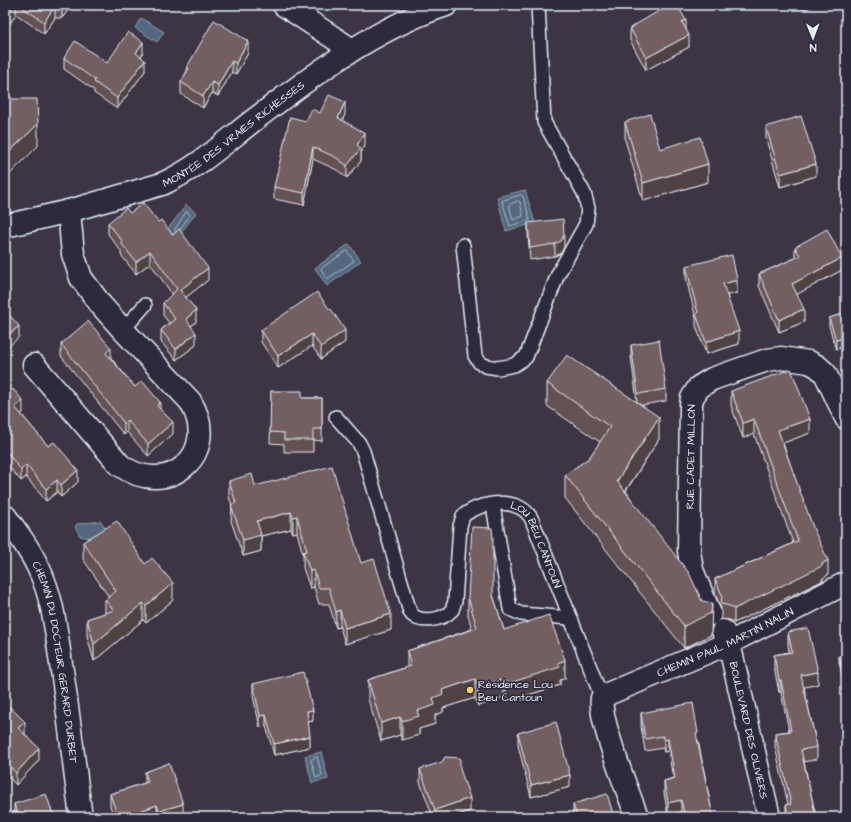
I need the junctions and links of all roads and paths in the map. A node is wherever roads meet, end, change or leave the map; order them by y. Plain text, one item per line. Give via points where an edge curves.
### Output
1 (284, 5) edge
2 (538, 5) edge
3 (443, 6) edge
4 (352, 50) junction
5 (68, 211) junction
6 (5, 226) edge
7 (463, 245) dead end
8 (145, 306) dead end
9 (123, 330) junction
10 (34, 365) dead end
11 (336, 417) dead end
12 (846, 418) edge
13 (493, 505) junction
14 (5, 516) edge
15 (846, 583) edge
16 (710, 614) edge
17 (570, 618) junction
18 (726, 637) junction
19 (602, 698) junction
20 (81, 817) edge
21 (638, 817) edge
22 (769, 817) edge

1 - 4 street
2 - 7 lane via 544,122 578,182 588,214 584,229 558,274 527,354 514,365 491,368 480,363 475,356
3 - 4 street, MONTÉE DES VRAIES RICHESSES via 410,19
4 - 5 street, MONTÉE DES VRAIES RICHESSES via 280,100 213,154 177,177 162,184
5 - 6 street, MONTÉE DES VRAIES RICHESSES
5 - 9 street via 73,254 81,278
8 - 9 lane
9 - 10 street via 190,401 198,418 200,439 194,458 185,467 167,476 144,477 120,466
11 - 13 lane, LOU BEU CANTOUN via 363,451 410,612 416,619 439,618 452,610 455,601 460,522 465,514 477,508
12 - 16 street, RUE CADET MILLON via 825,373 813,364 790,359 767,360 733,371 704,383 695,392 691,405 690,430 689,551 692,570
13 - 17 lane, LOU BEU CANTOUN via 519,505 530,514
13 - 17 lane via 510,609 521,614
14 - 20 street, CHEMIN DU DOCTEUR GERARD DURBET via 35,562 50,599
15 - 18 street, CHEMIN PAUL MARTIN NALIN
17 - 19 lane, LOU BEU CANTOUN
18 - 19 street, CHEMIN PAUL MARTIN NALIN
18 - 22 street, BOULEVARD DES OLIVIERS
19 - 21 street via 601,706 613,750

